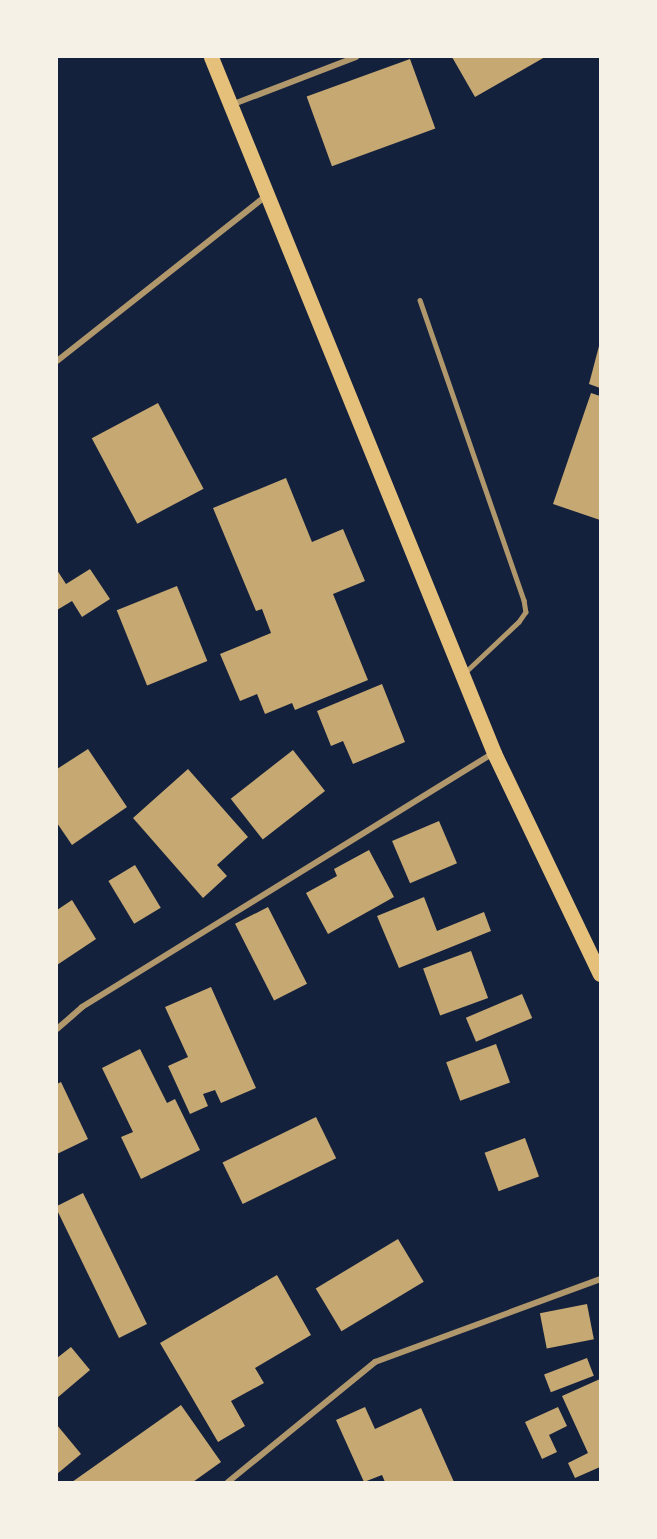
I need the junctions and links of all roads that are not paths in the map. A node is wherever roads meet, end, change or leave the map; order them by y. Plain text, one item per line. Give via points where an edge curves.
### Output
1 (212, 57) edge
2 (356, 57) edge
3 (230, 105) junction
4 (266, 196) junction
5 (420, 300) dead end
6 (57, 361) edge
7 (463, 675) junction
8 (494, 753) junction
9 (600, 974) edge
10 (57, 1029) edge
11 (600, 1279) edge
12 (228, 1482) edge

1 - 3 main road
2 - 3 street
3 - 4 main road
4 - 6 street
4 - 7 main road
5 - 7 lane via 526,612
7 - 8 main road
8 - 9 main road
8 - 10 street via 82,1007
11 - 12 street via 375,1362

